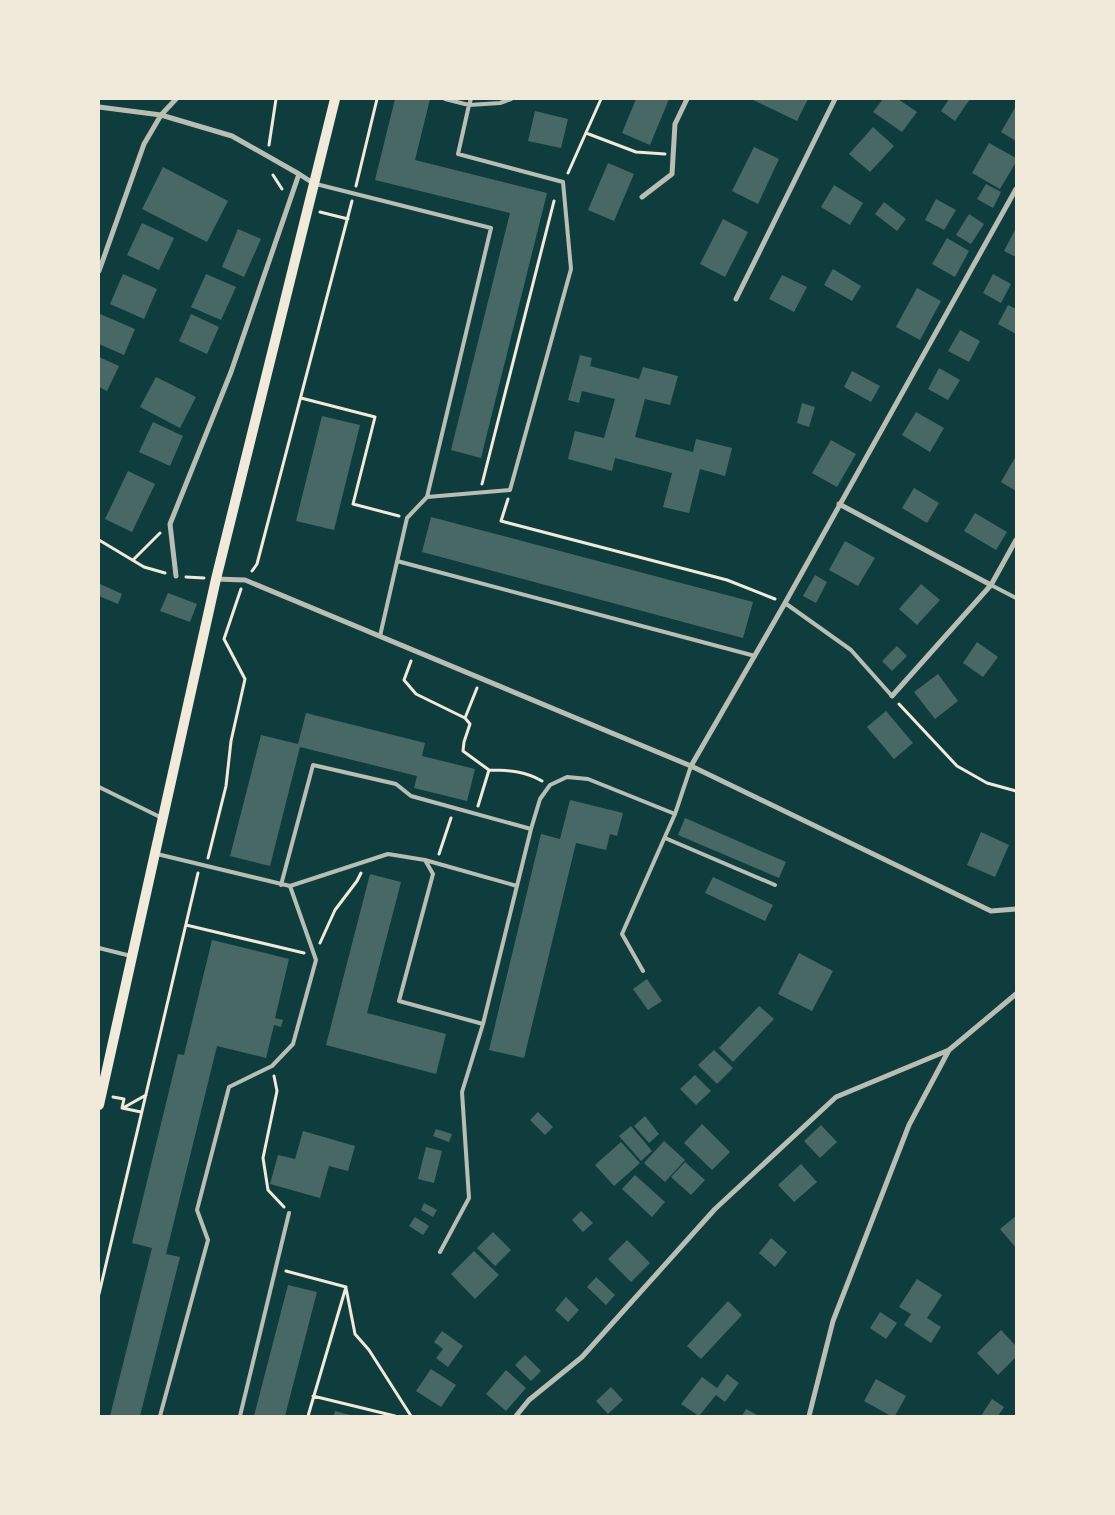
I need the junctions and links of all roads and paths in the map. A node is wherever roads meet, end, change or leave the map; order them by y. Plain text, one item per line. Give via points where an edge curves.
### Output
1 (176, 99) edge
2 (276, 99) edge
3 (335, 99) edge
4 (377, 99) edge
5 (445, 99) edge
6 (471, 99) edge
7 (510, 99) edge
8 (601, 99) edge
9 (687, 99) edge
10 (835, 99) edge
11 (469, 104) junction
12 (99, 107) edge
13 (160, 115) junction
14 (586, 133) junction
15 (673, 155) junction
16 (268, 156) junction
17 (299, 174) junction
18 (563, 182) junction
19 (314, 184) junction
20 (1016, 188) edge
21 (354, 193) junction
22 (642, 197) dead end
23 (308, 209) junction
24 (348, 219) junction
25 (99, 271) edge
26 (736, 299) dead end
27 (301, 398) junction
28 (510, 490) junction
29 (480, 494) junction
30 (427, 497) junction
31 (839, 504) junction
32 (407, 518) junction
33 (170, 524) junction
34 (99, 540) edge
35 (1016, 540) edge
36 (132, 561) junction
37 (397, 561) junction
38 (176, 576) junction
39 (216, 579) junction
40 (245, 580) junction
41 (991, 585) junction
42 (1016, 598) edge
43 (785, 603) junction
44 (380, 636) junction
45 (412, 650) junction
46 (755, 656) junction
47 (481, 678) junction
48 (892, 696) junction
49 (465, 718) junction
50 (691, 766) junction
51 (489, 770) junction
52 (550, 785) junction
53 (99, 786) edge
54 (1016, 791) edge
55 (454, 808) junction
56 (476, 813) junction
57 (675, 814) junction
58 (163, 819) junction
59 (531, 829) junction
60 (665, 838) junction
61 (154, 854) junction
62 (425, 860) junction
63 (366, 861) junction
64 (436, 862) junction
65 (200, 865) junction
66 (206, 866) junction
67 (281, 885) junction
68 (775, 885) dead end
69 (290, 886) junction
70 (517, 886) junction
71 (1016, 909) edge
72 (186, 925) junction
73 (99, 948) edge
74 (314, 955) junction
75 (132, 956) junction
76 (643, 970) dead end
77 (1016, 994) edge
78 (483, 1024) junction
79 (949, 1050) junction
80 (272, 1066) junction
81 (146, 1095) junction
82 (100, 1100) edge
83 (122, 1108) junction
84 (141, 1112) junction
85 (289, 1213) joint
86 (440, 1252) dead end
87 (276, 1268) junction
88 (346, 1287) junction
89 (99, 1294) edge
90 (313, 1396) junction
91 (160, 1416) edge
92 (240, 1416) edge
93 (308, 1416) edge
94 (395, 1416) edge
95 (412, 1416) edge
96 (516, 1416) edge
97 (809, 1416) edge

1 - 13 street
2 - 16 path
3 - 19 main road
4 - 21 path
5 - 11 lane
6 - 11 lane
7 - 11 lane via 500,103
8 - 14 path
9 - 15 street via 675,124
10 - 26 street
11 - 18 lane via 458,154
12 - 13 street
13 - 16 street via 232,136
13 - 25 street via 144,144
14 - 15 path via 636,152
14 - 18 path
15 - 22 street via 672,174
16 - 17 street
17 - 19 street
17 - 33 street via 230,372
18 - 28 lane via 571,269
18 - 29 path via 551,208
19 - 21 lane
19 - 23 main road
20 - 31 street
21 - 24 path
21 - 30 lane via 491,228
23 - 24 path
23 - 39 main road
24 - 27 path
27 - 32 path via 375,417 353,504
27 - 40 path via 257,564
28 - 29 lane
28 - 43 path via 501,521 727,580
29 - 30 lane
30 - 32 lane
31 - 41 street
31 - 43 street
32 - 37 lane
33 - 36 path
33 - 38 street
34 - 36 path
35 - 41 street
36 - 38 path
37 - 44 lane
37 - 46 lane
38 - 39 path
39 - 40 street
39 - 58 main road
40 - 44 street
40 - 66 path via 224,639 245,679 230,741 226,786
41 - 42 lane
41 - 48 street
43 - 46 street
43 - 48 lane via 851,650
44 - 45 street
45 - 47 street
45 - 49 path via 404,680 416,694
46 - 50 street
47 - 49 path
47 - 50 street
48 - 54 path via 957,766 987,783
49 - 51 path via 470,724 464,751
50 - 57 lane
50 - 71 street via 991,911
51 - 52 path via 531,774
51 - 56 path
52 - 57 lane via 567,777 588,779
52 - 59 lane via 540,799
53 - 58 lane
55 - 56 lane
55 - 64 path
55 - 67 lane via 411,796 396,784 313,765
56 - 59 lane
57 - 60 lane
58 - 61 main road
59 - 70 lane
60 - 68 lane
60 - 76 lane via 622,934
61 - 65 lane
61 - 75 main road
62 - 63 lane via 388,854
62 - 64 lane
62 - 78 lane via 433,874 399,1001
63 - 69 lane
63 - 74 path via 358,881 335,910
64 - 70 lane
65 - 66 lane
65 - 72 path
66 - 67 lane
67 - 69 lane
69 - 74 lane
70 - 78 lane
72 - 74 path
72 - 81 path
73 - 75 lane
74 - 80 lane via 316,960 293,1044
75 - 82 main road
77 - 79 street
78 - 86 lane via 462,1092 469,1198
79 - 96 street via 836,1097 714,1209 582,1357 529,1400
79 - 97 street via 909,1125 833,1321
80 - 85 path via 277,1091 263,1158 268,1190
80 - 91 lane via 229,1087 197,1210 208,1240
81 - 83 path
81 - 84 path
82 - 83 path via 124,1099
83 - 84 path
84 - 89 path
85 - 87 lane
87 - 88 path
87 - 92 lane
88 - 90 path
88 - 95 path via 355,1334
90 - 93 path
90 - 94 path

